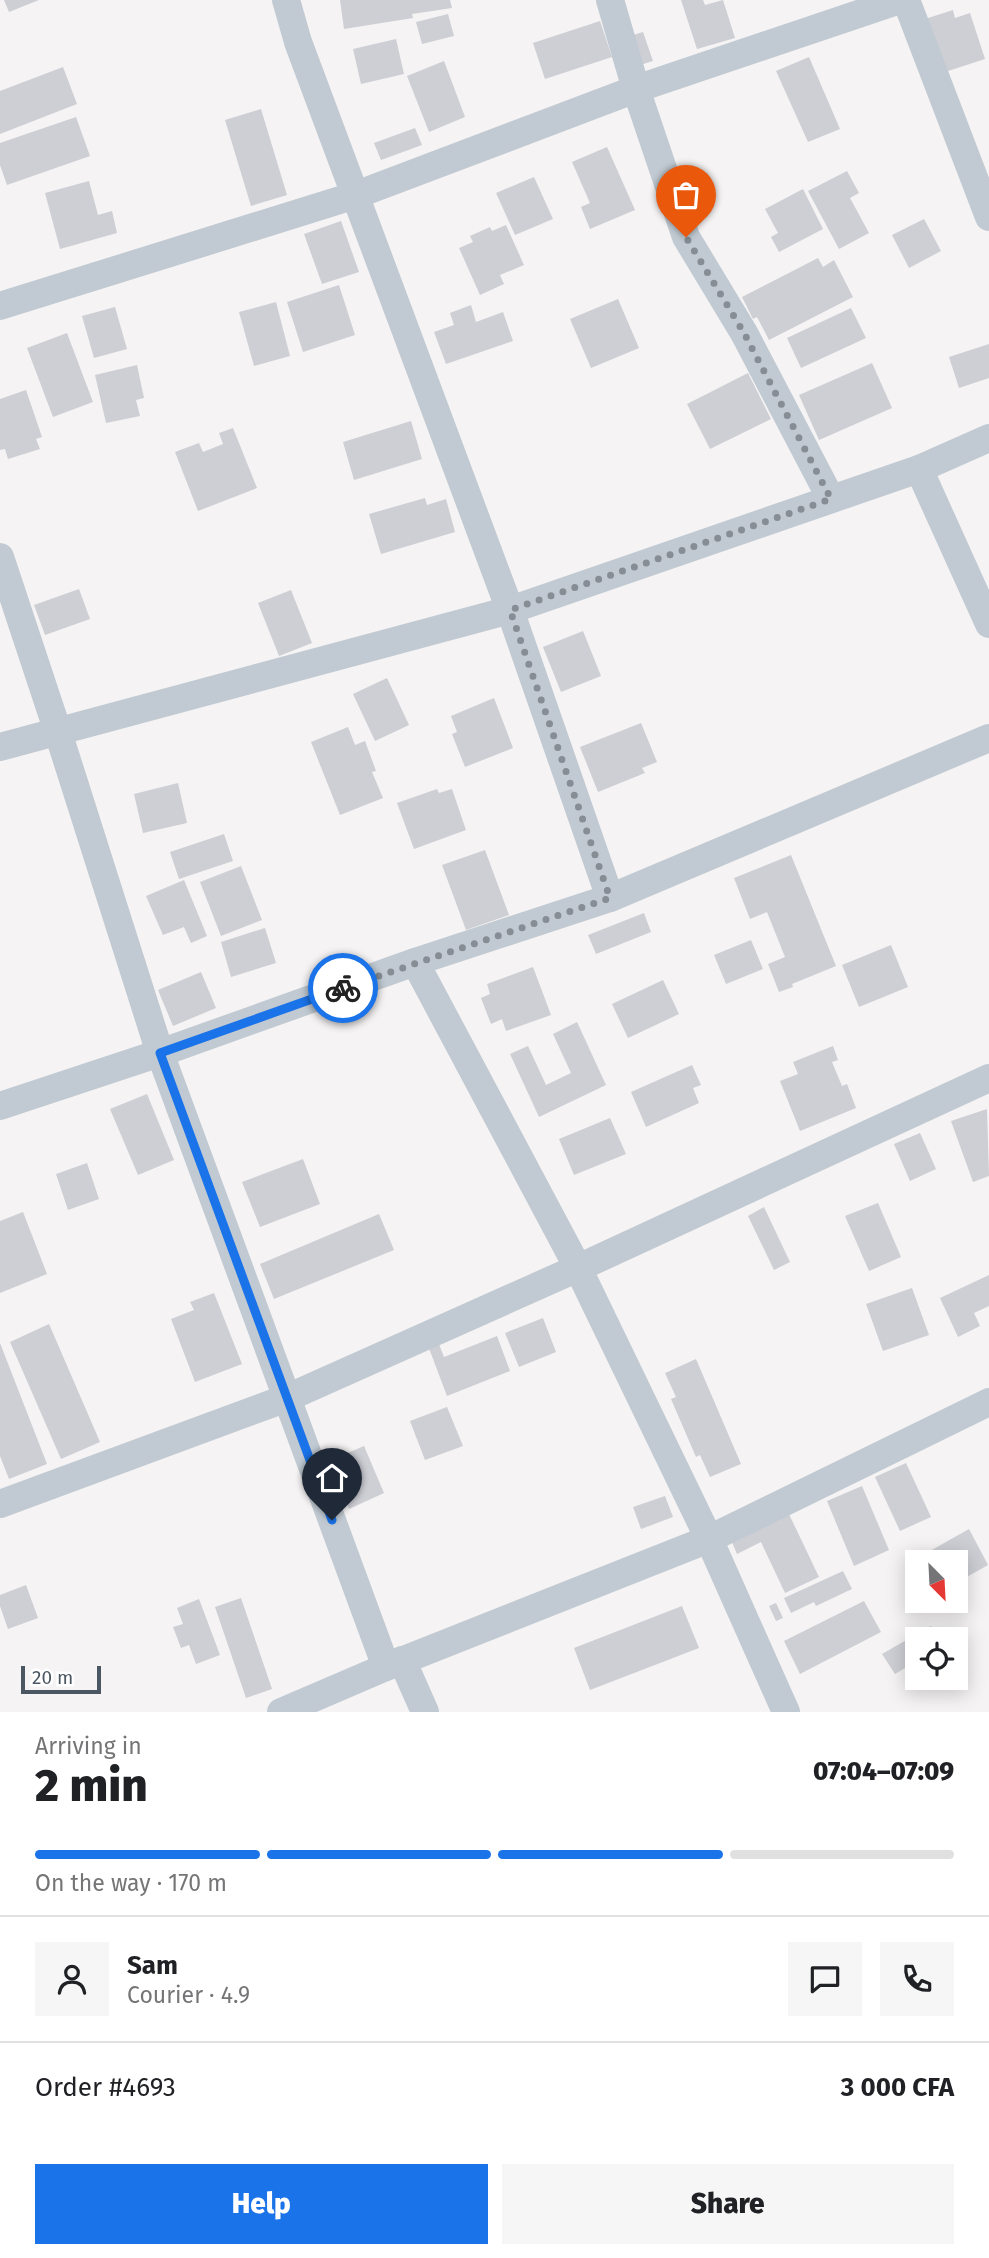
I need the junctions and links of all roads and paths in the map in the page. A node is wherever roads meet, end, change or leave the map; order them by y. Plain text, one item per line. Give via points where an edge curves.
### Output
1 (286, 0) edge
2 (610, 0) edge
3 (900, 0) edge
4 (906, 0) edge
5 (636, 89) junction
6 (356, 195) junction
7 (989, 217) edge
8 (0, 306) edge
9 (989, 438) edge
10 (919, 469) junction
11 (831, 499) junction
12 (0, 557) edge
13 (510, 610) junction
14 (989, 624) edge
15 (58, 732) junction
16 (989, 738) edge
17 (0, 747) edge
18 (610, 898) junction
19 (415, 962) junction
20 (160, 1053) junction
21 (989, 1078) edge
22 (0, 1106) edge
23 (578, 1268) junction
24 (287, 1398) junction
25 (989, 1402) edge
26 (0, 1504) edge
27 (709, 1539) junction
28 (394, 1664) junction
29 (281, 1712) edge
30 (425, 1712) edge
31 (786, 1712) edge

1 - 6 street
2 - 5 street
3 - 5 street
4 - 7 street
5 - 6 street
5 - 11 street via 686,237 744,333
6 - 8 street
6 - 13 street
9 - 10 street
10 - 11 street
10 - 14 street
11 - 13 street
12 - 15 street
13 - 15 street
13 - 18 street
15 - 17 street
15 - 20 street
16 - 18 street
18 - 19 street
19 - 20 street
19 - 23 street
20 - 22 street
20 - 24 street
21 - 23 street
23 - 24 street
23 - 27 street
24 - 26 street
24 - 28 street
25 - 27 street
27 - 28 street
27 - 31 street
28 - 29 street
28 - 30 street

